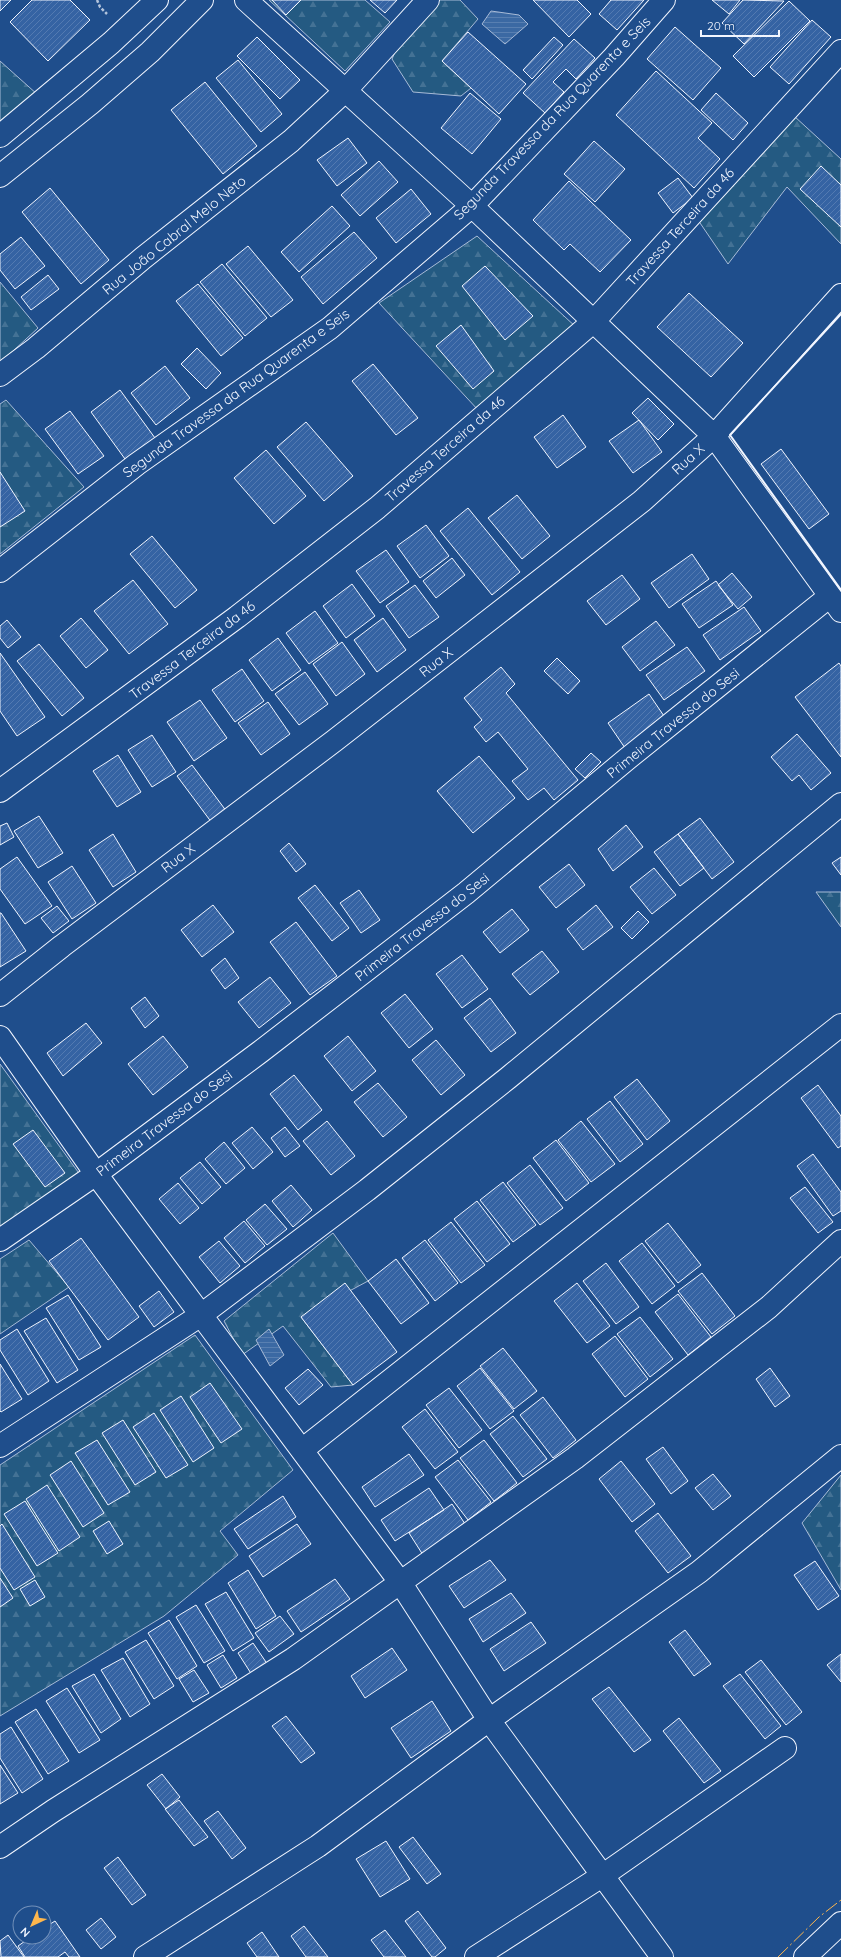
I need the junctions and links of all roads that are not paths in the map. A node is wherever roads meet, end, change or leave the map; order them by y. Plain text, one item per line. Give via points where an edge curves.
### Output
1 (157, 0) edge
2 (202, 0) edge
3 (246, 0) edge
4 (428, 0) edge
5 (664, 0) edge
6 (841, 51) edge
7 (345, 91) junction
8 (0, 136) edge
9 (0, 176) edge
10 (472, 206) junction
11 (841, 295) edge
12 (594, 321) junction
13 (0, 375) edge
14 (714, 436) junction
15 (0, 571) edge
16 (836, 604) edge
17 (0, 791) edge
18 (841, 804) edge
19 (0, 995) edge
20 (841, 1024) edge
21 (0, 1037) edge
22 (96, 1174) junction
23 (0, 1240) edge
24 (841, 1241) edge
25 (201, 1315) junction
26 (0, 1446) edge
27 (302, 1450) junction
28 (841, 1456) edge
29 (400, 1582) junction
30 (489, 1720) junction
31 (785, 1748) dead end
32 (0, 1847) edge
33 (602, 1876) junction
34 (841, 1923) edge
35 (145, 1957) edge
36 (476, 1957) edge
37 (662, 1957) edge
38 (805, 1957) edge

1 - 8 street via 111,43
2 - 9 street via 132,68
3 - 7 street
4 - 7 street, Rua João Cabral Melo Neto
5 - 10 street, Segunda Travessa da Rua Quarenta e Seis via 614,57
6 - 12 street, Travessa Terceira da 46
7 - 10 street
7 - 13 street, Rua João Cabral Melo Neto via 291,141
10 - 12 street
10 - 15 street, Segunda Travessa da Rua Quarenta e Seis via 330,328 137,464
11 - 14 street, Rua X
12 - 14 street
12 - 17 street, Travessa Terceira da 46 via 377,508 231,622
14 - 16 street
14 - 19 street, Rua X via 642,501 542,580
16 - 22 street, Primeira Travessa do Sesi via 627,759 466,893
18 - 25 street via 508,1078 367,1190
20 - 27 street
21 - 22 street
22 - 23 street, Primeira Travessa do Sesi
22 - 25 street
24 - 29 street via 769,1307 575,1458
25 - 26 street
25 - 27 street
27 - 29 street
28 - 30 street via 698,1572
29 - 30 street
29 - 32 street via 293,1660
30 - 33 street
30 - 35 street via 318,1846
31 - 33 street
33 - 36 street
33 - 37 street
34 - 38 street

